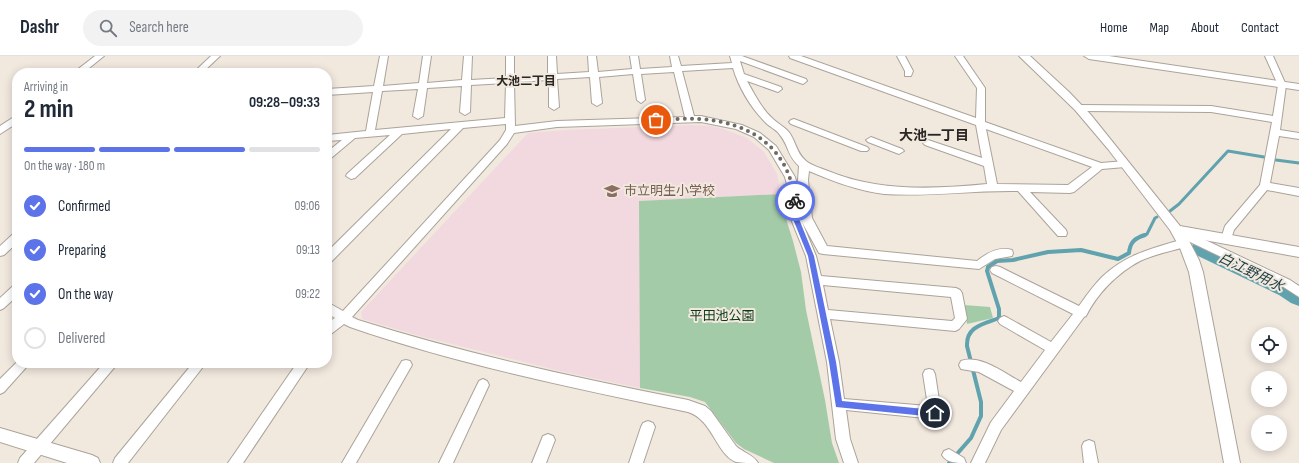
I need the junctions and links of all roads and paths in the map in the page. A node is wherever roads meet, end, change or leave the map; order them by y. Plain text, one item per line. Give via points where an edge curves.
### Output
1 (100, 56) edge
2 (216, 56) edge
3 (384, 56) edge
4 (427, 56) edge
5 (468, 56) edge
6 (510, 56) edge
7 (552, 56) edge
8 (592, 56) edge
9 (634, 56) edge
10 (674, 56) edge
11 (714, 56) edge
12 (793, 56) edge
13 (901, 56) edge
14 (959, 56) edge
15 (1024, 56) edge
16 (1091, 56) edge
17 (1269, 56) edge
18 (735, 59) edge
19 (717, 65) junction
20 (84, 68) edge
21 (203, 68) edge
22 (677, 69) junction
23 (636, 71) junction
24 (594, 74) junction
25 (908, 74) dead end
26 (740, 76) junction
27 (553, 77) junction
28 (510, 80) junction
29 (803, 81) dead end
30 (466, 83) junction
31 (1282, 85) junction
32 (422, 86) junction
33 (1299, 87) edge
34 (378, 89) junction
35 (778, 89) dead end
36 (332, 92) edge
37 (642, 100) dead end
38 (597, 103) dead end
39 (554, 107) dead end
40 (1079, 108) junction
41 (465, 112) dead end
42 (418, 116) dead end
43 (690, 119) junction
44 (1277, 120) junction
45 (794, 122) dead end
46 (12, 123) edge
47 (981, 123) junction
48 (460, 126) junction
49 (511, 126) junction
50 (0, 131) edge
51 (400, 131) junction
52 (1275, 132) junction
53 (370, 134) junction
54 (352, 136) junction
55 (1299, 136) edge
56 (332, 138) edge
57 (871, 140) dead end
58 (928, 143) dead end
59 (864, 149) dead end
60 (899, 151) dead end
61 (332, 153) edge
62 (988, 164) junction
63 (1125, 164) junction
64 (804, 165) junction
65 (1100, 166) junction
66 (351, 176) dead end
67 (1265, 186) junction
68 (993, 187) junction
69 (1021, 188) junction
70 (1299, 192) edge
71 (802, 218) junction
72 (1176, 230) junction
73 (1062, 233) dead end
74 (1226, 239) junction
75 (12, 241) edge
76 (1184, 243) junction
77 (0, 252) edge
78 (1299, 252) edge
79 (1008, 253) dead end
80 (332, 254) edge
81 (996, 270) dead end
82 (816, 280) junction
83 (1299, 292) edge
84 (12, 293) edge
85 (3, 299) edge
86 (332, 310) edge
87 (1082, 313) junction
88 (822, 314) junction
89 (345, 317) junction
90 (1004, 321) dead end
91 (332, 326) edge
92 (1054, 349) junction
93 (406, 365) dead end
94 (965, 365) dead end
95 (19, 368) edge
96 (108, 368) edge
97 (196, 368) edge
98 (301, 368) edge
99 (929, 374) dead end
100 (483, 385) dead end
101 (0, 388) edge
102 (1023, 389) junction
103 (838, 404) junction
104 (648, 426) dead end
105 (0, 434) edge
106 (548, 440) dead end
107 (1089, 446) dead end
108 (39, 447) junction
109 (25, 463) edge
110 (92, 463) edge
111 (120, 463) edge
112 (235, 463) edge
113 (349, 463) edge
114 (446, 463) edge
115 (539, 463) edge
116 (636, 463) edge
117 (752, 463) edge
118 (851, 463) edge
119 (978, 463) edge
120 (1091, 463) edge
121 (1232, 463) edge

1 - 20 street
2 - 21 street
3 - 34 street
4 - 32 street
5 - 30 street
6 - 28 street
7 - 27 street
8 - 24 street
9 - 23 street
10 - 22 street
11 - 19 street
12 - 47 street
13 - 25 street via 909,71
14 - 47 street via 981,88
15 - 40 street
16 - 31 street
17 - 31 street
18 - 19 street
18 - 26 street
18 - 29 street
19 - 22 street
22 - 23 street
22 - 43 street
23 - 24 street
23 - 37 street
24 - 27 street
24 - 38 street
26 - 35 street
26 - 64 street via 757,108 784,133 795,157
27 - 28 street
27 - 39 street
28 - 30 street
28 - 49 street
30 - 32 street
30 - 41 street
31 - 33 street
31 - 44 street
32 - 34 street
32 - 42 street
34 - 36 street
34 - 53 street
40 - 44 street via 1211,109
40 - 63 street
43 - 49 street
43 - 71 street via 729,124 757,135 768,143 783,162 790,177
44 - 52 street
45 - 59 street
46 - 50 street
47 - 62 street
47 - 65 street
48 - 49 street
48 - 51 street
48 - 80 street
49 - 89 street via 504,142
51 - 53 street
51 - 66 street
52 - 55 street
52 - 67 street
53 - 54 street
54 - 56 street
54 - 61 street
57 - 60 street
58 - 62 street
62 - 68 street
63 - 65 street
63 - 72 street
64 - 68 street via 860,186 884,190 962,190
64 - 71 street
65 - 69 street via 1070,189
67 - 70 street
67 - 74 street via 1229,229
68 - 69 street
69 - 73 street
71 - 79 street via 823,250 979,265 992,255
71 - 82 street
72 - 74 street
72 - 76 street
72 - 83 street via 1286,283
74 - 78 street
75 - 77 street
76 - 87 street via 1137,258 1120,268 1105,281
76 - 121 street via 1196,272
81 - 87 street
82 - 88 street
82 - 88 street via 956,293 961,320 955,326
84 - 85 street
86 - 89 street
87 - 92 street
88 - 103 street via 833,362
89 - 91 street
89 - 117 street via 354,324 415,343 570,382 700,410 736,455
90 - 92 street
92 - 102 street
93 - 113 street
94 - 102 street via 981,367
95 - 101 street
96 - 108 street
97 - 111 street
98 - 112 street
99 - 103 street via 935,413
100 - 114 street
102 - 119 street via 996,426
103 - 118 street via 843,439
104 - 116 street
105 - 108 street
106 - 115 street
107 - 120 street
108 - 109 street
108 - 110 street

